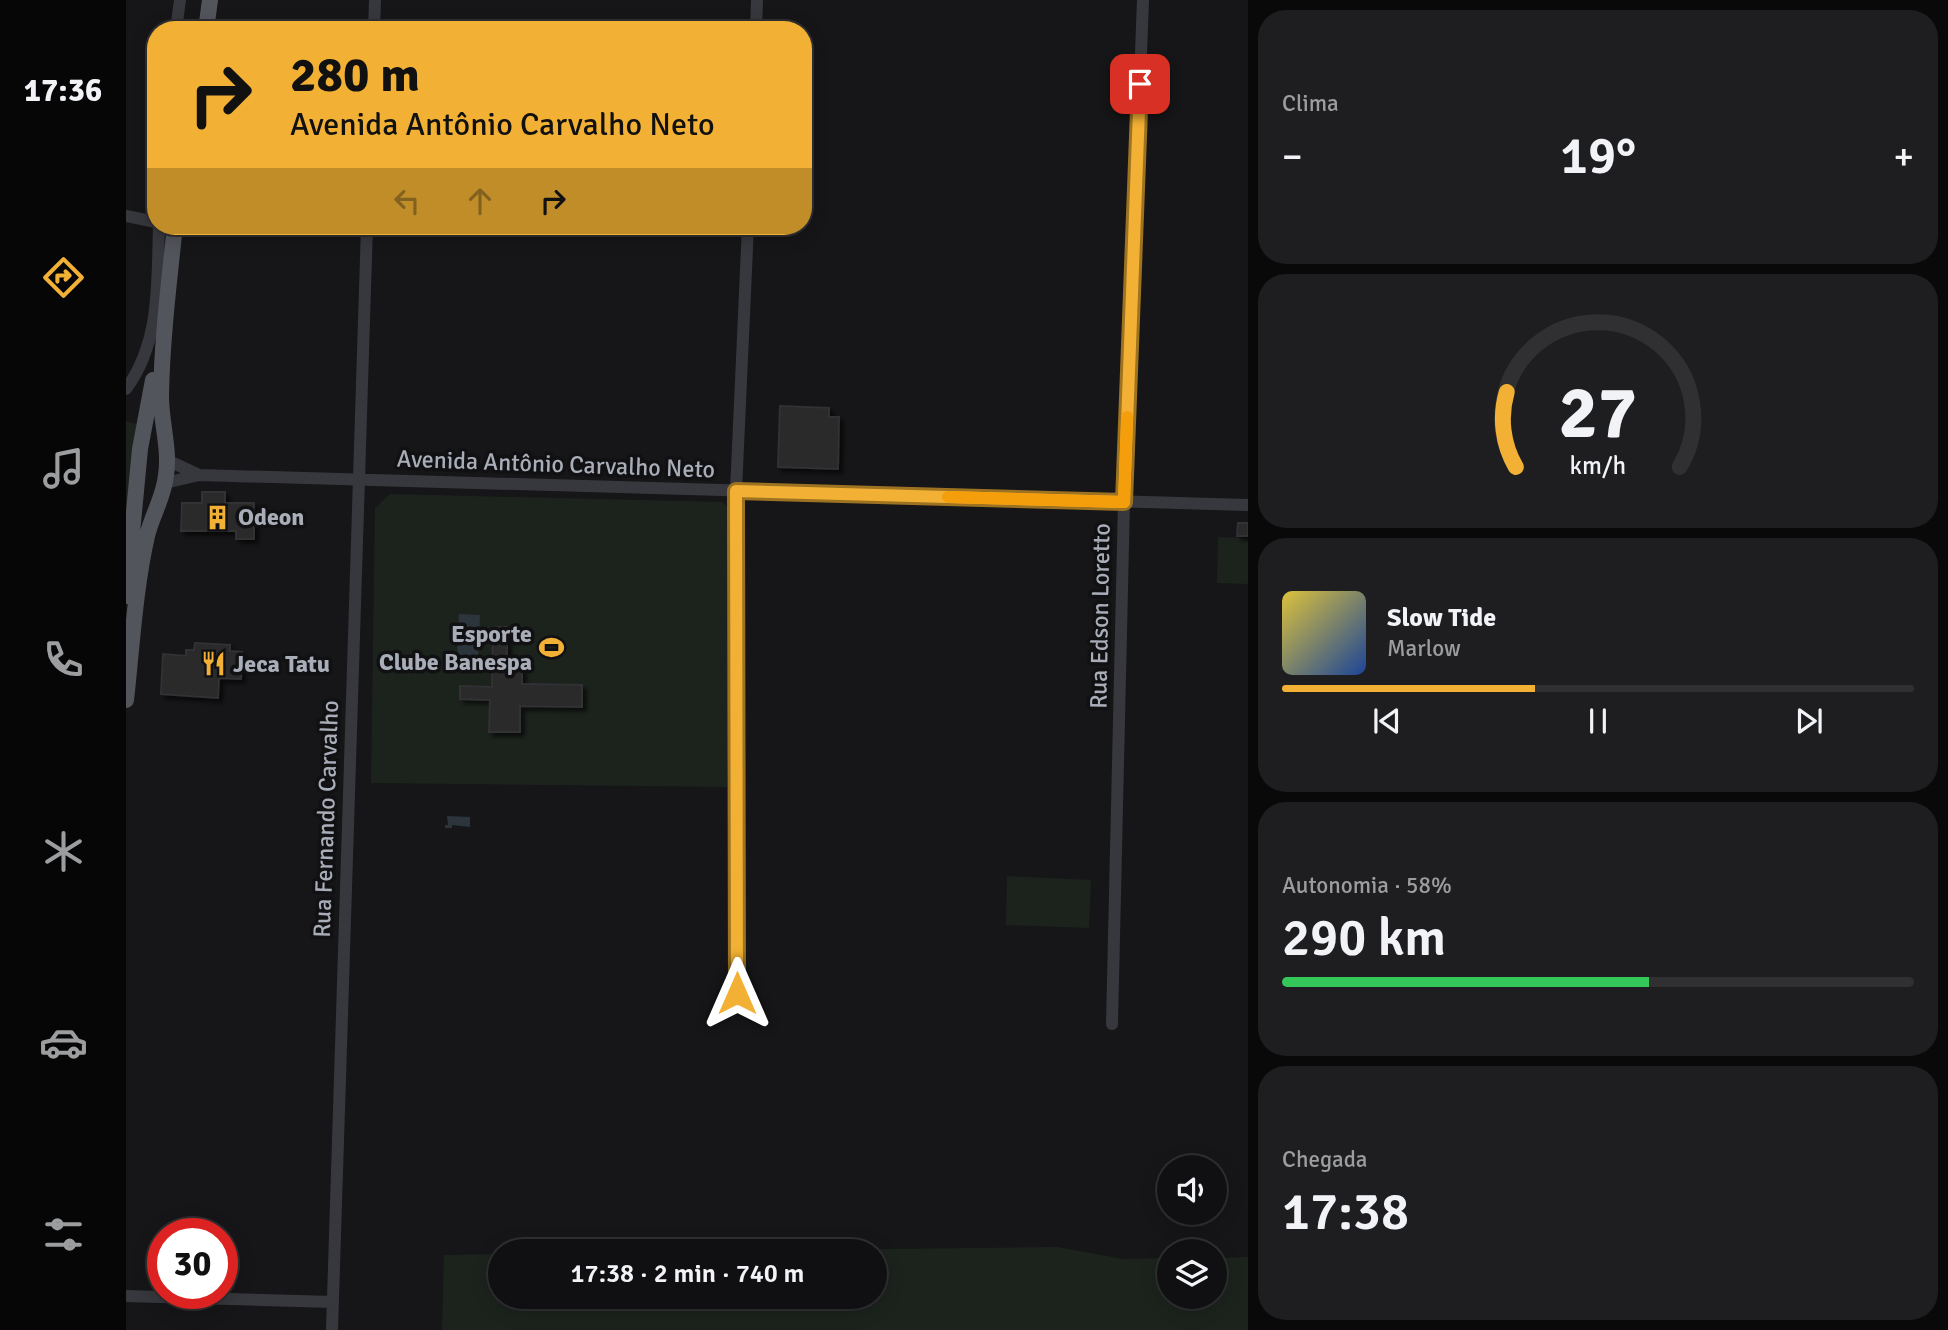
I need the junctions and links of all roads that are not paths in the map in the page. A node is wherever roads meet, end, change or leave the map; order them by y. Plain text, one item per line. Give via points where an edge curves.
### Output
1 (180, 0) edge
2 (210, 0) edge
3 (376, 0) edge
4 (757, 0) edge
5 (1143, 0) edge
6 (177, 21) edge
7 (207, 21) edge
8 (375, 21) edge
9 (756, 21) edge
10 (126, 216) edge
11 (147, 221) edge
12 (157, 235) edge
13 (174, 235) edge
14 (367, 235) edge
15 (748, 235) edge
16 (162, 347) junction
17 (126, 389) edge
18 (140, 449) junction
19 (167, 456) junction
20 (199, 475) junction
21 (358, 479) junction
22 (165, 488) junction
23 (136, 491) junction
24 (736, 491) junction
25 (1124, 502) junction
26 (1248, 505) edge
27 (126, 596) edge
28 (126, 700) edge
29 (737, 993) dead end
30 (1112, 1024) dead end
31 (126, 1296) edge
32 (333, 1302) junction
33 (332, 1330) edge

1 - 6 street
2 - 7 main road
3 - 8 street
4 - 9 street
5 - 25 street, Rua Edson Loretto
10 - 11 street
12 - 17 street via 157,294 150,342
13 - 16 main road
14 - 21 street, Rua Fernando Carvalho
15 - 24 street
16 - 18 main road
16 - 19 main road
18 - 19 main road
18 - 23 main road
19 - 20 street
19 - 22 main road
20 - 21 street, Avenida Antônio Carvalho Neto
20 - 22 street
21 - 24 street, Avenida Antônio Carvalho Neto
21 - 32 street, Rua Fernando Carvalho
22 - 23 main road via 155,495
22 - 28 main road via 142,562
23 - 27 main road
24 - 25 street, Avenida Antônio Carvalho Neto
24 - 29 street
25 - 26 street, Avenida Antônio Carvalho Neto
25 - 30 street, Rua Edson Loretto
31 - 32 street
32 - 33 street, Rua Fernando Carvalho

